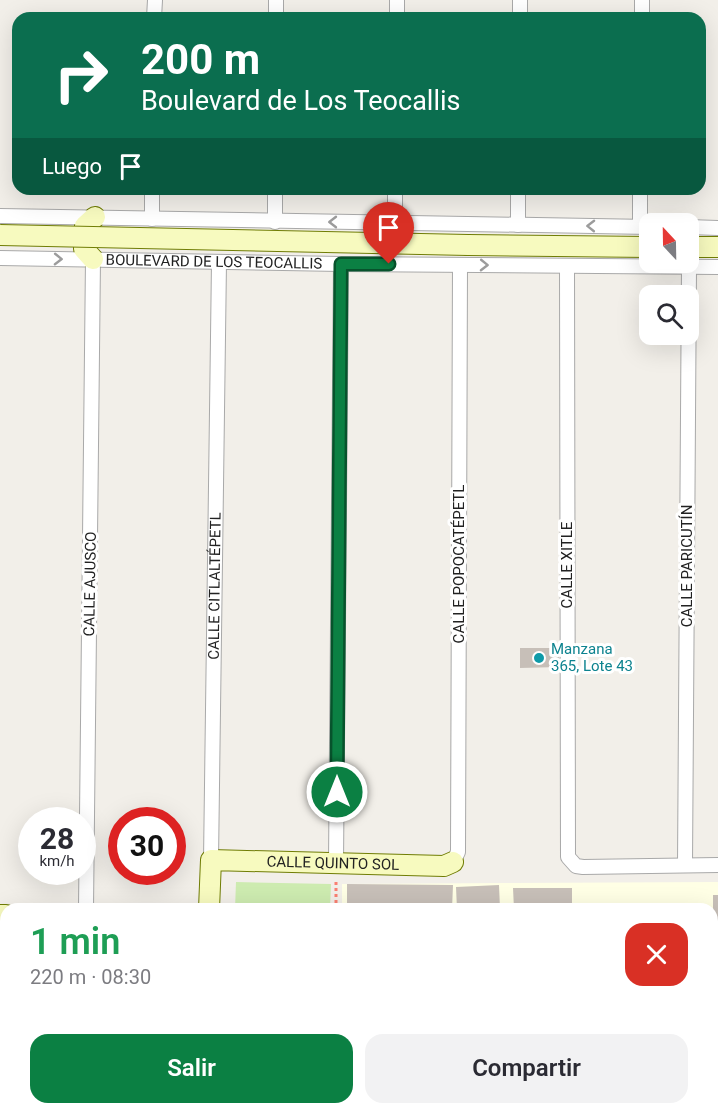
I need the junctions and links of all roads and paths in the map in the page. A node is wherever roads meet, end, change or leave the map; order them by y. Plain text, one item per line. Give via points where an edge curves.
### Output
1 (152, 195) edge
2 (275, 195) edge
3 (395, 195) edge
4 (518, 195) edge
5 (641, 195) edge
6 (643, 213) edge
7 (0, 216) edge
8 (95, 217) junction
9 (152, 219) junction
10 (275, 222) junction
11 (395, 222) junction
12 (518, 225) junction
13 (639, 227) edge
14 (699, 227) edge
15 (718, 228) edge
16 (0, 235) edge
17 (639, 247) edge
18 (699, 247) edge
19 (718, 248) edge
20 (0, 258) edge
21 (93, 259) junction
22 (219, 262) junction
23 (341, 264) junction
24 (460, 265) junction
25 (567, 267) junction
26 (639, 267) edge
27 (699, 267) edge
28 (718, 267) edge
29 (689, 273) edge
30 (211, 860) junction
31 (453, 862) joint
32 (336, 864) junction
33 (685, 865) junction
34 (718, 865) edge
35 (86, 903) edge
36 (209, 903) edge
37 (336, 903) edge

1 - 9 street
2 - 10 street
3 - 11 street
4 - 12 street
5 - 6 street
7 - 8 street
8 - 9 street
8 - 21 street via 85,226 84,249
9 - 10 street
11 -> 10 street
11 - 12 street
13 -> 12 street
14 - 15 street
16 - 17 street, BOULEVARD DE LOS TEOCALLIS, bridge
18 - 19 street
20 -> 21 street, BOULEVARD DE LOS TEOCALLIS
21 - 22 street, BOULEVARD DE LOS TEOCALLIS
21 - 35 street, CALLE AJUSCO
22 - 23 street, BOULEVARD DE LOS TEOCALLIS
22 - 30 street, CALLE CITLALTÉPETL
23 - 24 street, BOULEVARD DE LOS TEOCALLIS
23 - 32 street
24 -> 25 street, BOULEVARD DE LOS TEOCALLIS
24 - 31 street, CALLE POPOCATÉPETL via 458,852
25 - 26 street, BOULEVARD DE LOS TEOCALLIS
25 - 33 street, CALLE XITLE via 566,849 571,863 583,867
27 - 28 street, BOULEVARD DE LOS TEOCALLIS
29 - 33 street, CALLE PARICUTÍN
30 - 32 street, CALLE QUINTO SOL
30 - 36 street, CALLE CITLALTÉPETL
31 - 32 street, CALLE QUINTO SOL via 444,866
32 - 37 path
33 - 34 street

